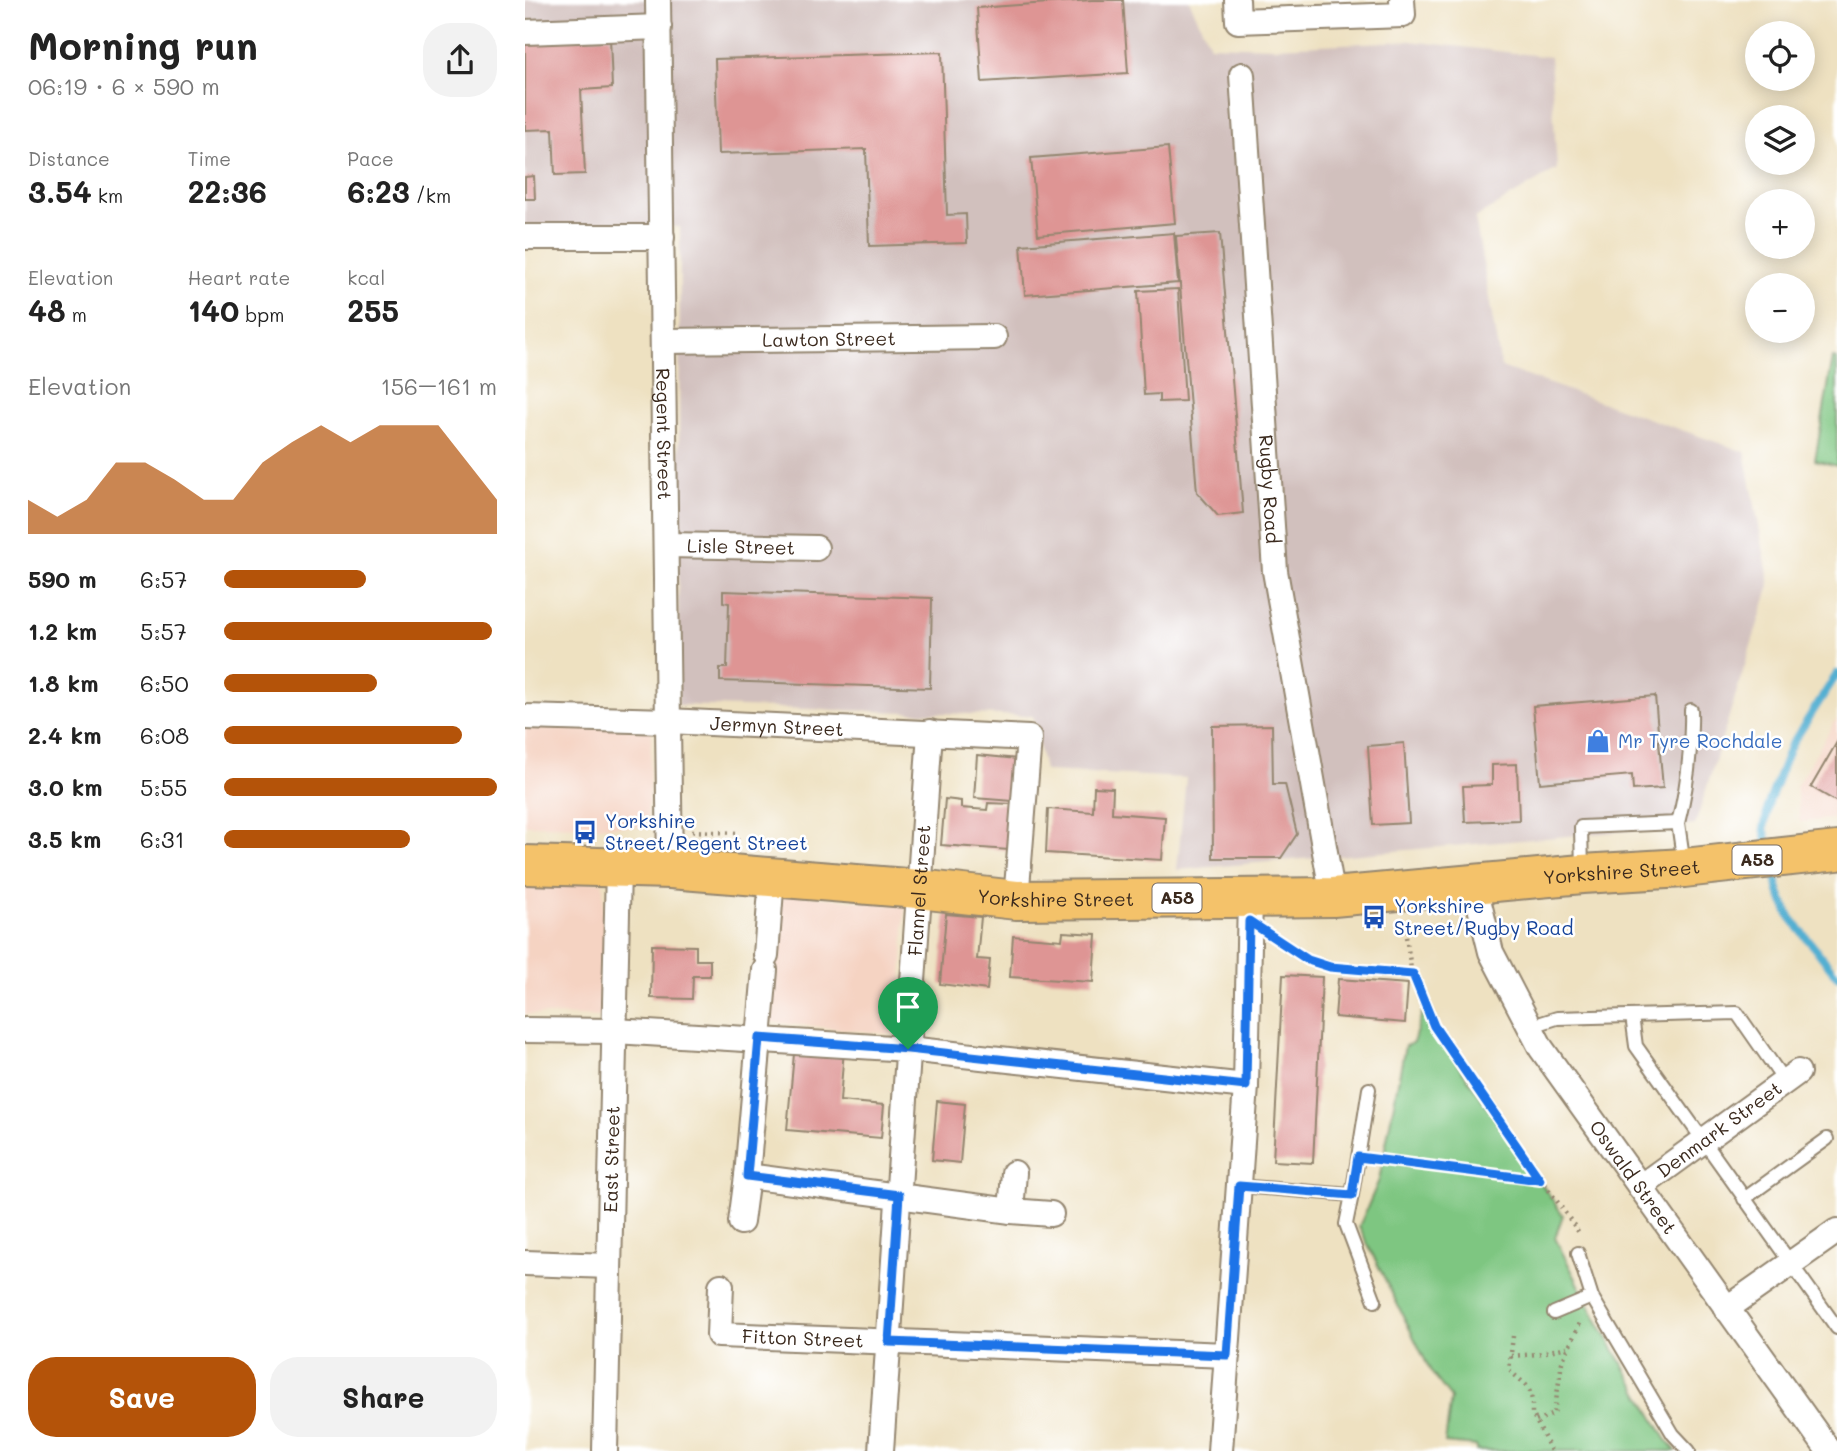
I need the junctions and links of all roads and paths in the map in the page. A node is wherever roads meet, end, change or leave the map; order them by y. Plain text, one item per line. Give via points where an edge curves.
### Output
1 (658, 0) edge
2 (1402, 8) edge
3 (1237, 10) edge
4 (659, 27) junction
5 (525, 32) edge
6 (1242, 75) dead end
7 (525, 237) edge
8 (662, 237) junction
9 (994, 337) dead end
10 (663, 341) junction
11 (667, 545) junction
12 (816, 548) dead end
13 (1691, 710) dead end
14 (525, 717) edge
15 (668, 721) junction
16 (930, 732) junction
17 (1678, 823) junction
18 (670, 830) junction
19 (737, 833) dead end
20 (1833, 852) edge
21 (525, 865) edge
22 (618, 868) junction
23 (1684, 868) junction
24 (670, 869) junction
25 (1582, 874) junction
26 (772, 877) junction
27 (1474, 883) junction
28 (919, 889) junction
29 (1400, 891) junction
30 (1333, 897) junction
31 (1016, 900) junction
32 (1249, 909) junction
33 (1413, 974) junction
34 (1632, 1016) junction
35 (1529, 1027) junction
36 (525, 1030) edge
37 (615, 1031) junction
38 (759, 1038) junction
39 (908, 1049) junction
40 (1791, 1077) joint
41 (1246, 1086) junction
42 (1369, 1090) dead end
43 (1827, 1139) dead end
44 (1703, 1142) junction
45 (1358, 1157) junction
46 (1014, 1173) dead end
47 (747, 1176) junction
48 (1540, 1180) junction
49 (1239, 1186) junction
50 (1640, 1187) junction
51 (899, 1195) junction
52 (1352, 1195) junction
53 (1744, 1199) junction
54 (1011, 1211) junction
55 (1051, 1214) dead end
56 (741, 1222) dead end
57 (1837, 1231) edge
58 (1578, 1253) joint
59 (525, 1263) edge
60 (1791, 1263) junction
61 (609, 1266) junction
62 (721, 1286) dead end
63 (1587, 1300) junction
64 (1375, 1301) dead end
65 (1726, 1309) junction
66 (1555, 1313) dead end
67 (1837, 1328) edge
68 (1513, 1336) dead end
69 (889, 1342) junction
70 (1567, 1347) junction
71 (1227, 1355) junction
72 (1511, 1356) junction
73 (1536, 1421) junction
74 (605, 1451) edge
75 (881, 1451) edge
76 (1220, 1451) edge
77 (1551, 1451) edge
78 (1689, 1451) edge
79 (1829, 1451) edge

1 - 4 street, Regent Street
2 - 3 street
4 - 5 street
4 - 8 street, Regent Street
6 - 30 street, Rugby Road via 1275,571
7 - 8 street
8 - 10 street, Regent Street
9 - 10 street, Lawton Street
10 - 11 street, Regent Street
11 - 12 street, Lisle Street
11 - 15 street, Regent Street
13 - 17 lane via 1692,753
14 - 15 street, Jermyn Street
15 - 16 street, Jermyn Street
15 - 18 street, Regent Street
16 - 28 street, Flannel Street
16 - 31 street, Jermyn Street via 1029,738
17 - 23 lane
17 - 25 lane via 1581,827
18 - 19 path
18 - 24 street, Regent Street
20 - 23 highway, Yorkshire Street / A58
21 - 22 highway, Yorkshire Street / A58
22 - 24 highway, Yorkshire Street / A58
22 - 37 street, East Street
23 - 25 highway, Yorkshire Street / A58
24 - 26 highway, Yorkshire Street / A58
25 - 27 highway, Yorkshire Street / A58
26 - 28 highway, Yorkshire Street / A58
26 - 38 street
27 - 29 highway, Yorkshire Street / A58
27 - 35 street, Oswald Street via 1491,952
28 - 31 highway, Yorkshire Street / A58
28 - 39 street, Flannel Street
29 - 30 highway, Yorkshire Street / A58
29 - 33 path
30 - 32 highway, Yorkshire Street / A58
31 - 32 highway, Yorkshire Street / A58
32 - 33 path via 1308,960 1330,967
32 - 41 street
33 - 48 path via 1434,1026
34 - 35 lane via 1557,1018
34 - 40 lane via 1737,1013
34 - 44 lane via 1636,1046
35 - 50 street, Oswald Street
36 - 37 street
37 - 38 street
37 - 61 street, East Street
38 - 39 street
38 - 47 street
39 - 41 street
39 - 51 street, Flannel Street
40 - 44 street, Denmark Street
41 - 49 street
42 - 45 lane
43 - 53 lane
44 - 50 street, Denmark Street
44 - 53 lane
45 - 48 path
45 - 52 lane
46 - 54 street
47 - 51 street
47 - 56 street
48 - 58 path via 1584,1240
49 - 52 lane
49 - 71 street
50 - 65 street, Oswald Street
51 - 54 street
51 - 69 street, Flannel Street
52 - 64 lane via 1346,1224
53 - 60 lane
54 - 55 street
57 - 60 street
58 - 63 lane
59 - 61 street
60 - 65 street
60 - 67 lane
61 - 74 street, East Street
62 - 69 street, Fitton Street via 719,1335
63 - 66 lane
63 - 70 path via 1584,1316
63 - 78 lane via 1672,1434
65 - 79 street, Oswald Street
68 - 72 path
69 - 71 street, Fitton Street
69 - 75 street, Flannel Street
70 - 72 path
70 - 73 path via 1554,1413
71 - 76 street
72 - 73 path via 1509,1370 1530,1392
73 - 77 path

